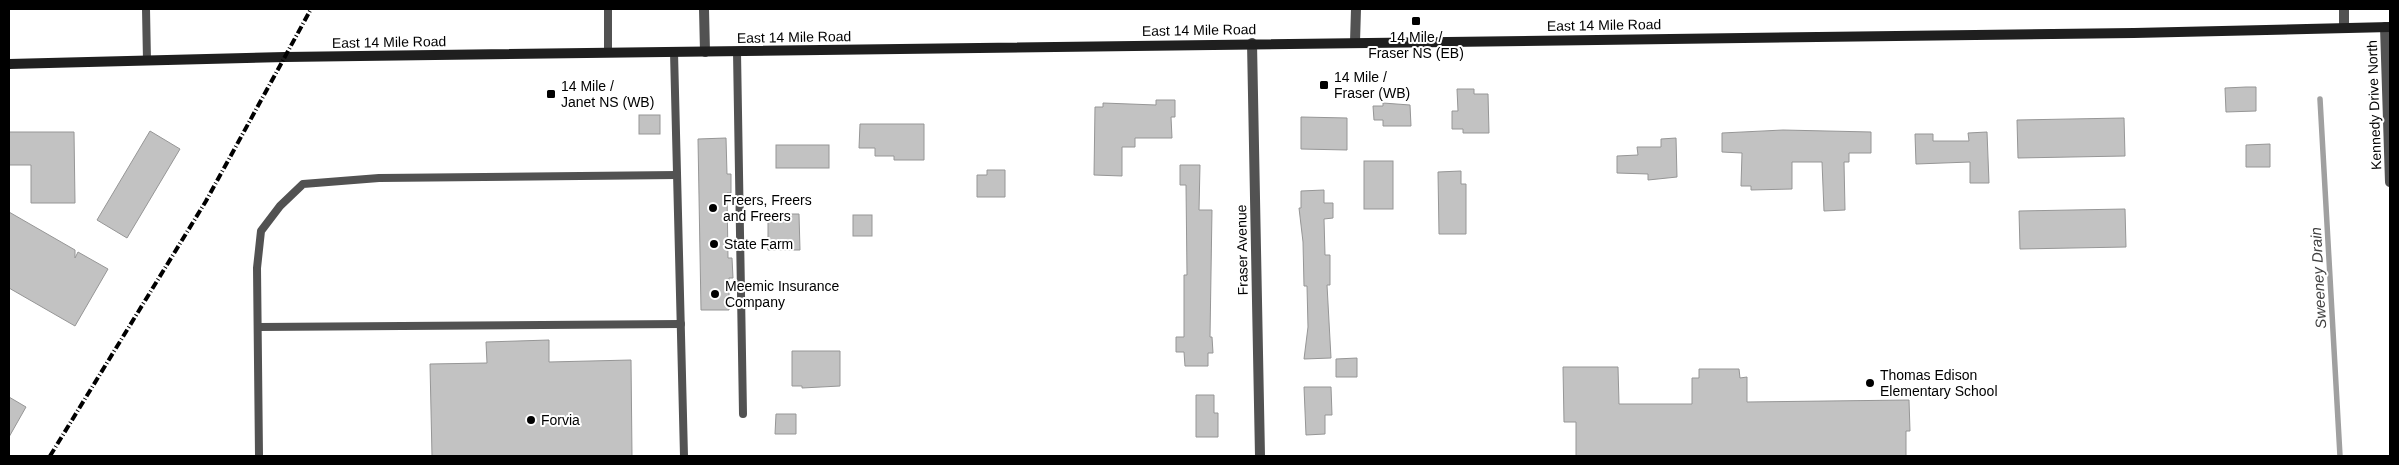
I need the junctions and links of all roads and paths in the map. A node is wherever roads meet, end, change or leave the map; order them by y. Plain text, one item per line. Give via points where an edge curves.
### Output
1 (146, 9) edge
2 (608, 9) edge
3 (704, 9) edge
4 (1356, 9) edge
5 (2344, 9) edge
6 (2387, 27) edge
7 (2344, 28) junction
8 (1355, 42) junction
9 (1252, 43) junction
10 (674, 52) junction
11 (705, 52) junction
12 (737, 52) junction
13 (608, 53) junction
14 (147, 61) junction
15 (9, 64) edge
16 (677, 175) junction
17 (2390, 182) edge
18 (681, 324) junction
19 (258, 327) junction
20 (743, 414) dead end
21 (258, 456) edge
22 (684, 456) edge
23 (1260, 456) edge

1 - 14 lane
2 - 13 lane
3 - 11 street
4 - 8 street
5 - 7 street
6 - 7 main road, East 14 Mile Road
6 - 17 street, Kennedy Drive North
7 - 8 main road, East 14 Mile Road
8 - 9 main road, East 14 Mile Road
9 - 12 main road, East 14 Mile Road
9 - 23 street, Fraser Avenue
10 - 11 main road, East 14 Mile Road
10 - 13 main road, East 14 Mile Road
10 - 16 lane
11 - 12 main road, East 14 Mile Road
12 - 20 lane
13 - 14 main road, East 14 Mile Road
14 - 15 main road, East 14 Mile Road
16 - 18 lane
16 - 19 lane via 379,178 303,184 280,206 262,231 257,268
18 - 19 lane
18 - 22 lane
19 - 21 lane

